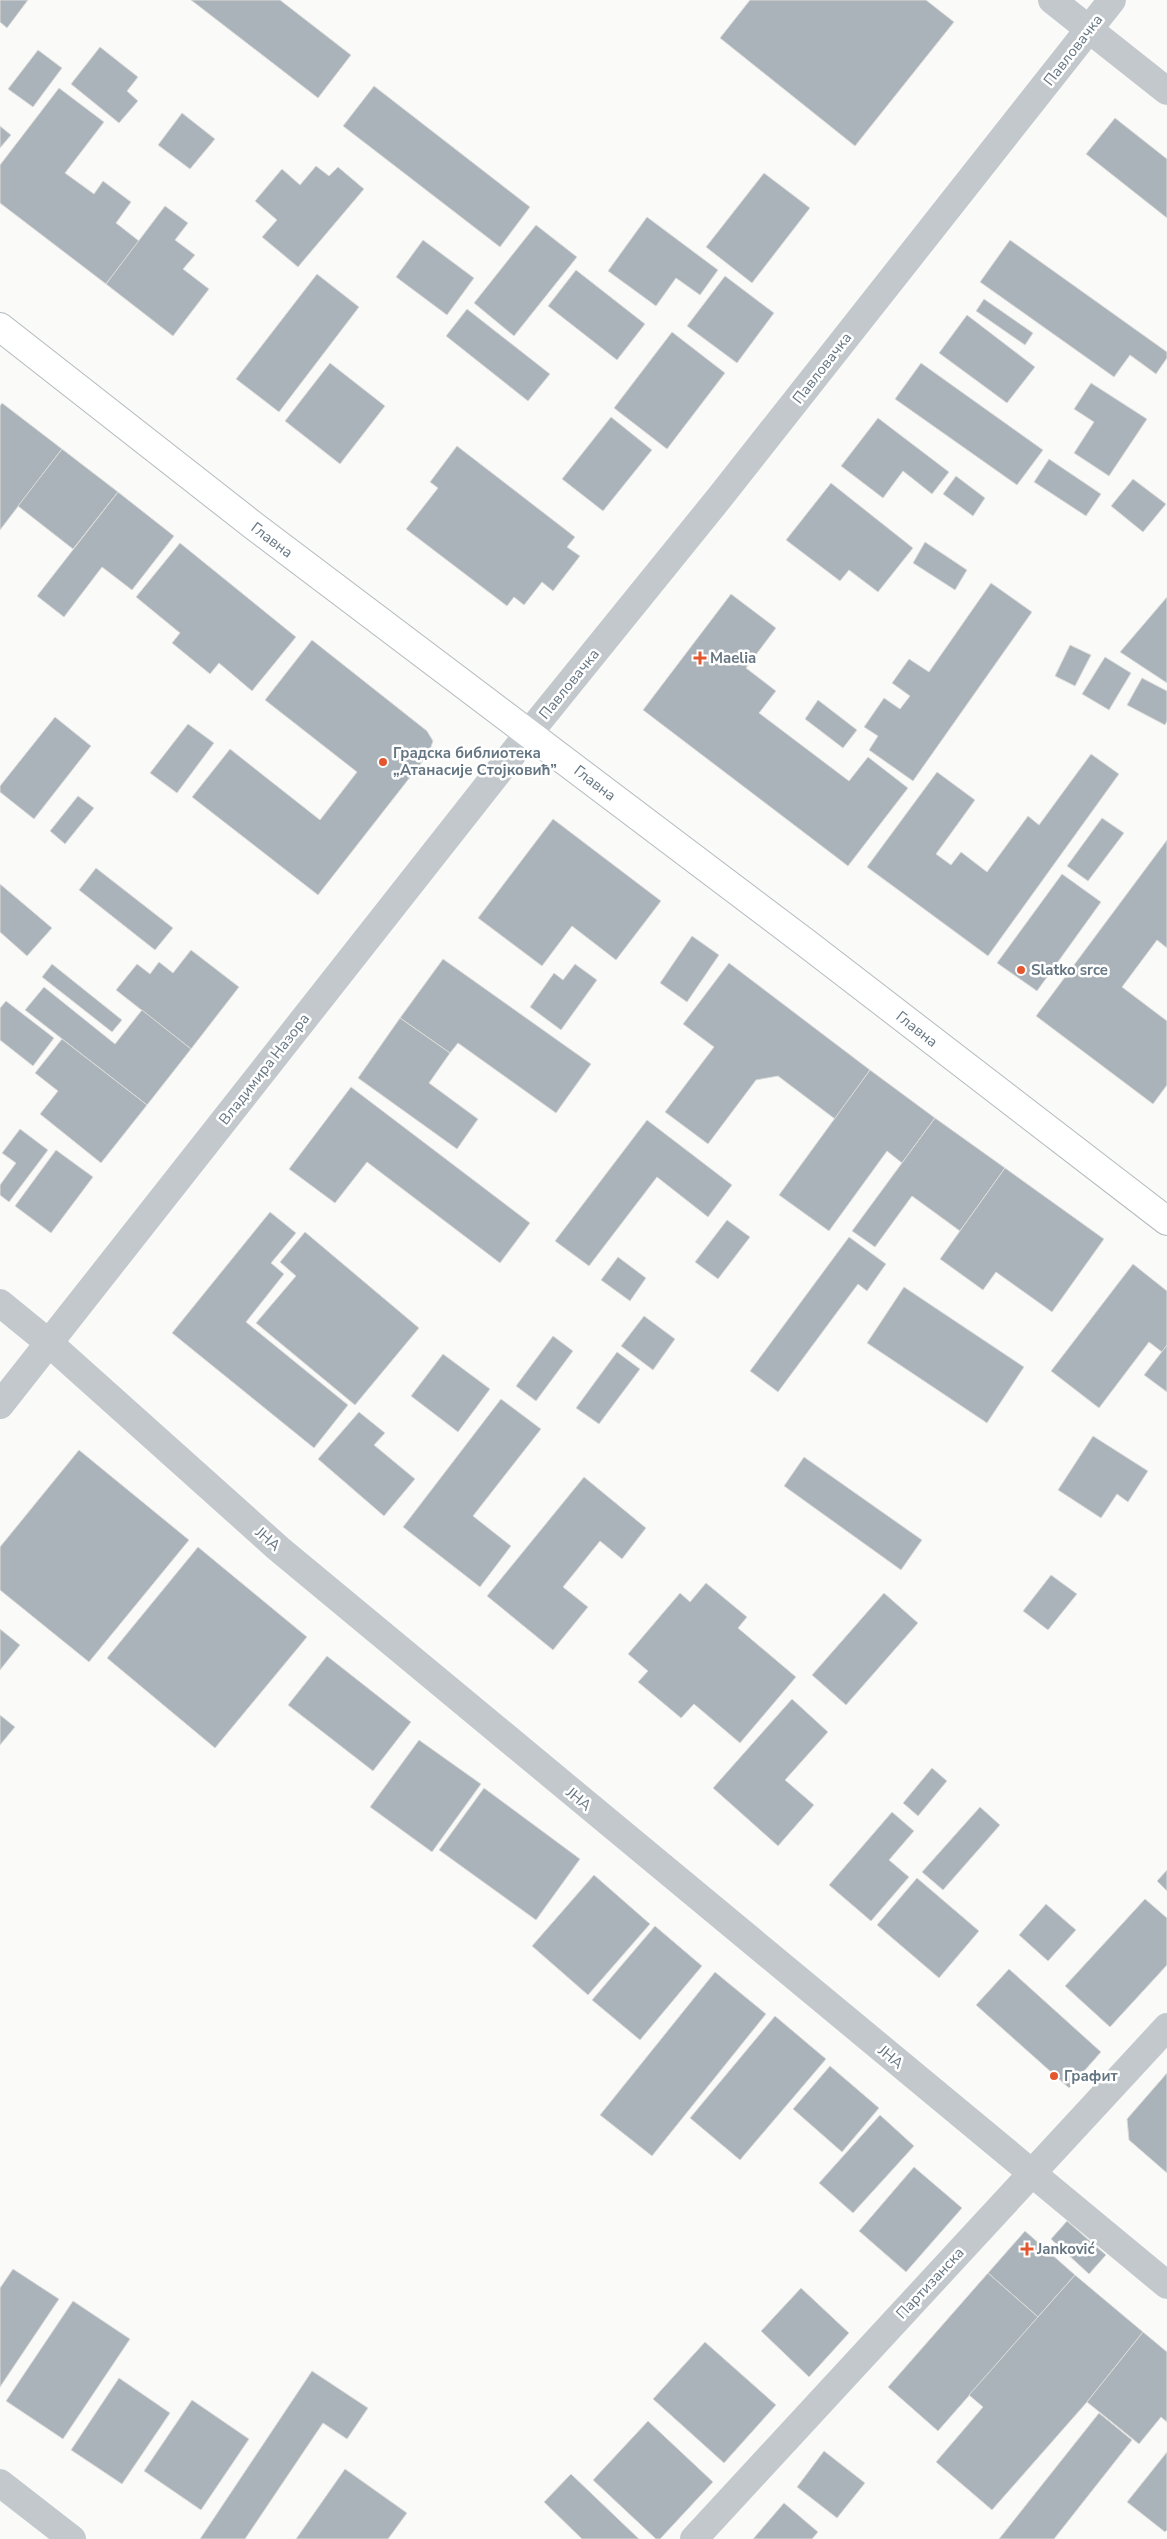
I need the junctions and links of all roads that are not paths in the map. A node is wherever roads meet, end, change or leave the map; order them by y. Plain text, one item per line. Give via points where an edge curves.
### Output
1 (1052, 0) edge
2 (1112, 0) edge
3 (1089, 30) junction
4 (1167, 91) edge
5 (0, 327) edge
6 (529, 733) junction
7 (1167, 1221) edge
8 (0, 1303) edge
9 (49, 1343) junction
10 (0, 1405) edge
11 (1167, 2028) edge
12 (1032, 2174) junction
13 (1167, 2285) edge
14 (0, 2484) edge
15 (72, 2539) edge
16 (694, 2539) edge

1 - 3 street
2 - 3 street, Павловачка
3 - 4 street
3 - 6 street, Павловачка
5 - 6 main road, Главна via 254,526
6 - 7 main road, Главна
6 - 9 street, Владимира Назора
8 - 9 street, ЈНА
9 - 10 street, Владимира Назора
9 - 12 street, ЈНА via 279,1549
11 - 12 street, Партизанска
12 - 13 street, ЈНА
12 - 16 street, Партизанска
14 - 15 street

